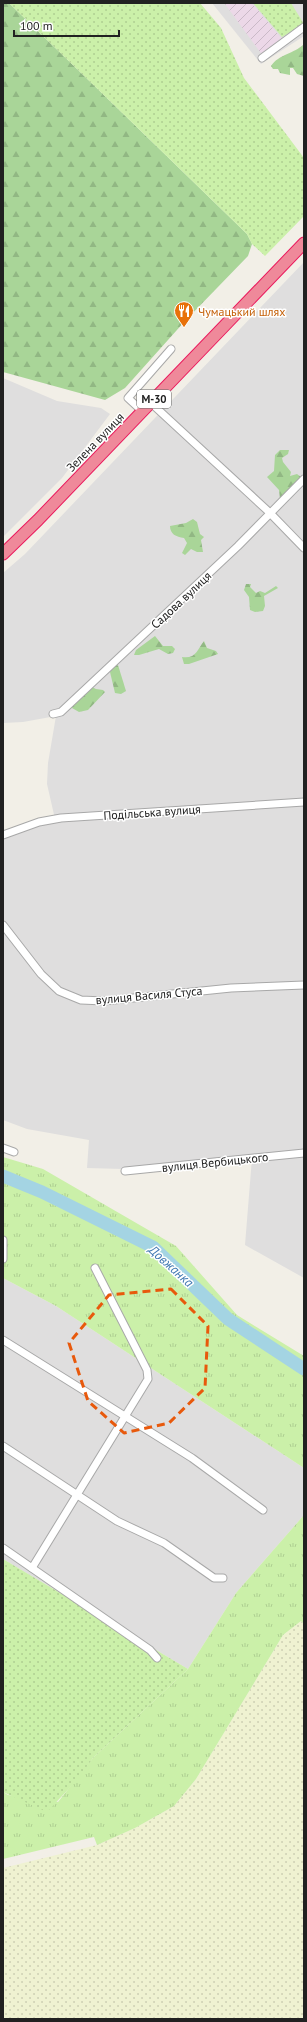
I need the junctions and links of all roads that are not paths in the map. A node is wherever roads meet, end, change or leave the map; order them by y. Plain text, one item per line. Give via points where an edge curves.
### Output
1 (304, 27) edge
2 (262, 58) dead end
3 (304, 243) edge
4 (171, 350) dead end
5 (151, 403) junction
6 (142, 411) junction
7 (304, 479) edge
8 (269, 512) junction
9 (304, 548) edge
10 (3, 554) edge
11 (53, 714) dead end
12 (304, 802) edge
13 (3, 835) edge
14 (3, 925) edge
15 (304, 985) edge
16 (3, 1148) edge
17 (14, 1152) dead end
18 (304, 1153) edge
19 (125, 1171) dead end
20 (3, 1240) edge
21 (3, 1259) edge
22 (95, 1268) dead end
23 (3, 1340) edge
24 (125, 1417) junction
25 (3, 1446) edge
26 (78, 1494) junction
27 (263, 1510) dead end
28 (3, 1548) edge
29 (32, 1568) junction
30 (223, 1578) dead end
31 (157, 1658) dead end

1 - 2 street
3 - 5 highway, Зелена вулиця / М-30
4 - 6 street via 128,398
5 - 6 highway, Зелена вулиця / М-30
5 - 8 street
6 - 10 highway, Зелена вулиця / М-30
7 - 8 street, Садова вулиця
8 - 9 street
8 - 11 street, Садова вулиця via 238,546 175,606 61,712
12 - 13 street, Подільська вулиця via 61,818 39,822
14 - 15 street, вулиця Василя Стуса via 41,974 59,991 81,1000 104,1001 224,989
16 - 17 street
18 - 19 street, вулиця Вербицького
20 - 21 street
22 - 24 street via 147,1370 146,1385
23 - 24 street
24 - 26 street
24 - 27 street via 192,1458
25 - 26 street
26 - 29 street
26 - 30 street via 117,1521 164,1544 214,1578
28 - 29 street
29 - 31 street via 150,1650

